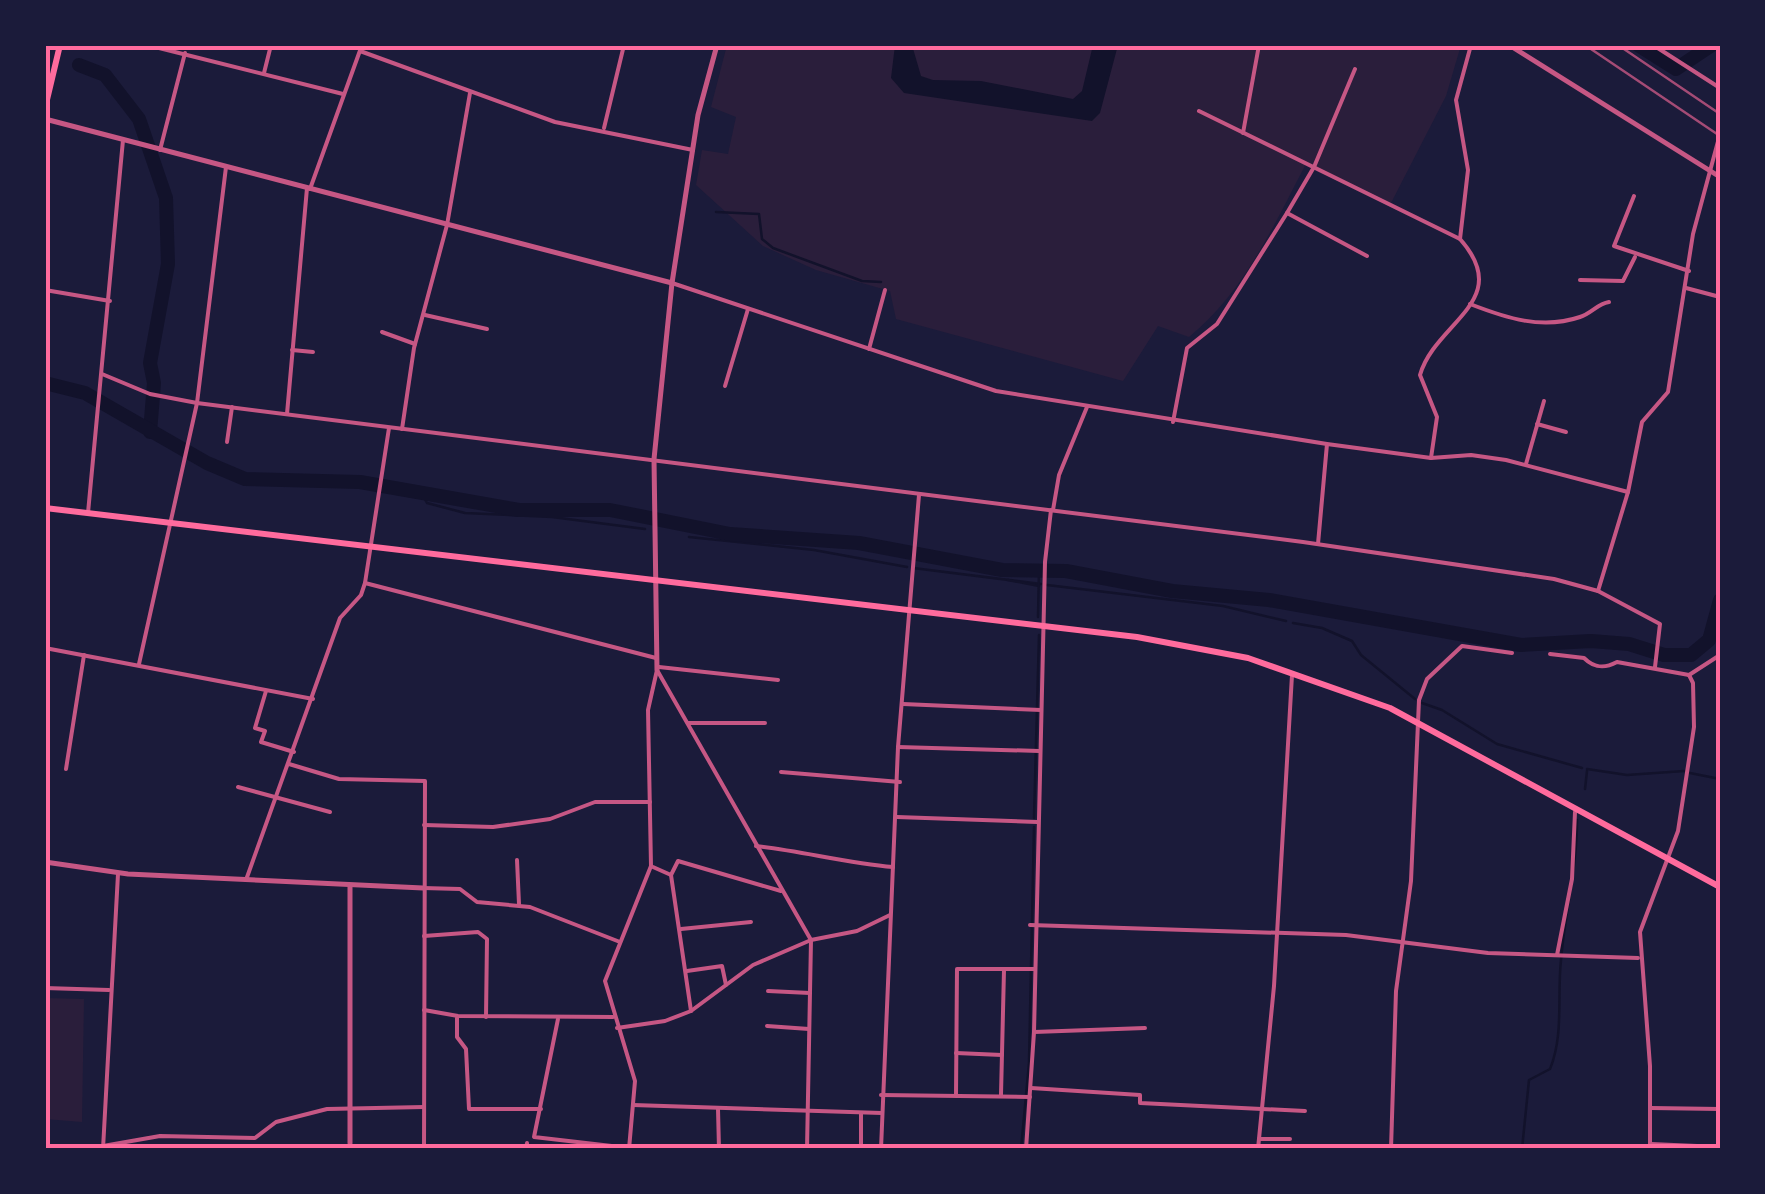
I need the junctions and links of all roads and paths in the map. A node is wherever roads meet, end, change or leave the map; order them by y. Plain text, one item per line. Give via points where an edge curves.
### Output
1 (60, 45) edge
2 (147, 45) edge
3 (271, 45) edge
4 (624, 45) edge
5 (717, 45) edge
6 (1259, 45) edge
7 (1471, 45) edge
8 (1509, 45) edge
9 (1653, 45) edge
10 (1671, 45) edge
11 (174, 48) edge
12 (361, 48) edge
13 (185, 53) junction
14 (1666, 53) junction
15 (1355, 69) dead end
16 (264, 74) junction
17 (1720, 88) edge
18 (470, 93) junction
19 (343, 94) junction
20 (45, 108) edge
21 (1199, 111) dead end
22 (45, 118) edge
23 (604, 128) junction
24 (1243, 133) junction
25 (1720, 134) edge
26 (123, 140) junction
27 (152, 148) junction
28 (693, 150) junction
29 (226, 167) junction
30 (1314, 167) junction
31 (1709, 169) junction
32 (1720, 177) edge
33 (308, 188) junction
34 (1634, 196) dead end
35 (1288, 213) junction
36 (448, 226) junction
37 (1460, 238) junction
38 (1367, 256) dead end
39 (1636, 256) junction
40 (1688, 271) junction
41 (1580, 280) dead end
42 (672, 283) junction
43 (1686, 288) junction
44 (45, 290) edge
45 (886, 290) dead end
46 (1720, 297) edge
47 (110, 301) junction
48 (1609, 302) dead end
49 (1470, 304) junction
50 (748, 309) junction
51 (425, 315) junction
52 (487, 328) dead end
53 (382, 332) dead end
54 (415, 344) junction
55 (869, 349) junction
56 (292, 350) junction
57 (313, 352) dead end
58 (102, 374) junction
59 (725, 386) dead end
60 (1544, 401) dead end
61 (196, 403) junction
62 (232, 407) junction
63 (1087, 407) junction
64 (286, 414) junction
65 (1172, 422) junction
66 (1537, 424) junction
67 (389, 428) junction
68 (402, 429) junction
69 (1566, 432) dead end
70 (228, 442) dead end
71 (1327, 444) junction
72 (1431, 458) junction
73 (654, 460) junction
74 (1526, 464) junction
75 (1628, 492) junction
76 (919, 495) junction
77 (45, 508) edge
78 (1052, 510) junction
79 (88, 512) junction
80 (172, 523) junction
81 (1318, 544) junction
82 (371, 546) junction
83 (655, 580) junction
84 (365, 583) junction
85 (1598, 591) junction
86 (908, 610) junction
87 (1042, 626) junction
88 (45, 648) edge
89 (1512, 653) dead end
90 (84, 654) junction
91 (1550, 654) dead end
92 (1720, 654) edge
93 (656, 658) junction
94 (139, 664) junction
95 (1655, 665) junction
96 (657, 669) junction
97 (1292, 671) junction
98 (1688, 675) junction
99 (778, 680) dead end
100 (266, 690) junction
101 (313, 700) junction
102 (903, 704) junction
103 (1041, 710) junction
104 (765, 722) dead end
105 (688, 723) junction
106 (1420, 724) junction
107 (898, 747) junction
108 (1040, 751) junction
109 (294, 752) junction
110 (290, 764) junction
111 (66, 769) dead end
112 (781, 772) dead end
113 (900, 782) junction
114 (238, 788) dead end
115 (276, 800) junction
116 (650, 802) junction
117 (1575, 809) junction
118 (330, 812) dead end
119 (897, 817) junction
120 (1038, 822) junction
121 (424, 825) junction
122 (756, 846) junction
123 (518, 860) dead end
124 (1670, 861) junction
125 (45, 862) edge
126 (651, 866) junction
127 (892, 867) junction
128 (118, 874) junction
129 (671, 875) junction
130 (246, 882) junction
131 (350, 886) junction
132 (1720, 886) edge
133 (423, 888) junction
134 (781, 891) junction
135 (519, 904) junction
136 (890, 915) junction
137 (750, 922) dead end
138 (1033, 925) junction
139 (680, 930) junction
140 (1277, 932) junction
141 (424, 936) junction
142 (811, 940) junction
143 (620, 942) junction
144 (1405, 944) junction
145 (1557, 956) junction
146 (1638, 958) junction
147 (1036, 969) junction
148 (1004, 970) junction
149 (686, 971) junction
150 (726, 985) junction
151 (45, 988) edge
152 (109, 990) junction
153 (768, 990) dead end
154 (810, 993) junction
155 (424, 1010) junction
156 (691, 1011) junction
157 (458, 1016) junction
158 (486, 1017) junction
159 (613, 1018) junction
160 (558, 1020) junction
161 (767, 1026) dead end
162 (616, 1028) junction
163 (1145, 1028) dead end
164 (809, 1029) junction
165 (1034, 1032) junction
166 (956, 1053) junction
167 (1002, 1055) junction
168 (1031, 1088) junction
169 (880, 1096) junction
170 (956, 1096) junction
171 (1000, 1096) junction
172 (1030, 1097) junction
173 (633, 1105) junction
174 (350, 1106) junction
175 (424, 1107) junction
176 (718, 1108) junction
177 (1652, 1108) junction
178 (541, 1109) junction
179 (1720, 1109) edge
180 (1262, 1110) junction
181 (808, 1111) junction
182 (1305, 1111) dead end
183 (861, 1113) junction
184 (882, 1113) junction
185 (1290, 1139) dead end
186 (1259, 1140) junction
187 (350, 1143) dead end
188 (1650, 1147) edge
189 (1720, 1147) edge
190 (103, 1148) edge
191 (424, 1149) edge
192 (629, 1149) edge
193 (719, 1149) edge
194 (806, 1149) edge
195 (861, 1149) edge
196 (882, 1149) edge
197 (1026, 1149) edge
198 (1258, 1149) edge
199 (1392, 1149) edge

1 - 20 highway
2 - 11 street
3 - 16 street
4 - 23 street
5 - 28 street
6 - 24 street
7 - 37 street via 1456,100 1468,170
8 - 31 street
9 - 14 street
10 - 14 street
11 - 13 street
12 - 18 street
12 - 19 street
13 - 16 street
13 - 27 street
14 - 17 street
15 - 30 street
16 - 19 street
18 - 23 street via 555,122
18 - 36 street
19 - 33 street
21 - 24 street
22 - 26 street
23 - 28 street
24 - 30 street
25 - 31 street
26 - 27 street
26 - 47 street
27 - 29 street
28 - 42 street
29 - 33 street
29 - 61 street
30 - 35 street
30 - 37 street
31 - 32 street
31 - 40 street
33 - 36 street
33 - 56 street
34 - 39 street via 1614,246
35 - 38 street
35 - 65 street via 1217,324 1188,348
36 - 42 street
36 - 51 street
37 - 49 street via 1480,277
39 - 40 street
39 - 41 street via 1622,281
40 - 43 street
42 - 50 street
42 - 73 street
43 - 46 street
43 - 75 street via 1668,392 1642,422
44 - 47 street
45 - 55 street
47 - 58 street
48 - 49 street via 1554,323 1506,318
49 - 72 street via 1420,375 1438,417
50 - 55 street
50 - 59 street
51 - 52 street
51 - 54 street
53 - 54 street
54 - 68 street
55 - 63 street via 996,391
56 - 57 street
56 - 64 street
58 - 61 street
58 - 79 street
60 - 66 street
61 - 62 street
61 - 80 street
62 - 64 street
62 - 70 street
63 - 65 street
63 - 78 street
64 - 67 street
65 - 71 street
66 - 69 street
66 - 74 street
67 - 68 street
67 - 82 street
68 - 73 street
71 - 72 street
71 - 81 street
72 - 74 street via 1470,455
73 - 76 street
73 - 83 street
74 - 75 street
75 - 85 street
76 - 78 street
76 - 86 street
77 - 79 highway
78 - 81 street
78 - 87 street
79 - 80 highway
80 - 82 highway
80 - 94 street
81 - 85 street
82 - 83 highway
82 - 84 street
83 - 86 highway
83 - 93 street
84 - 93 street
84 - 101 street via 340,618
85 - 95 street via 1660,624
86 - 87 highway
86 - 102 street
87 - 97 highway via 1178,644
87 - 103 street
88 - 90 street
89 - 106 street via 1462,646 1428,679 1418,703
90 - 94 street
90 - 111 street
91 - 95 street via 1607,668 1616,662
92 - 98 street
93 - 96 street
94 - 100 street
95 - 98 street
96 - 99 street
96 - 105 street
96 - 116 street via 648,710
97 - 106 highway
97 - 140 street
98 - 124 street via 1694,727
100 - 101 street
100 - 109 street via 255,728 265,731 261,742
101 - 109 street
102 - 103 street
102 - 107 street
103 - 108 street
104 - 105 street
105 - 122 street
106 - 117 highway
106 - 144 street
107 - 108 street
107 - 113 street
108 - 120 street
109 - 110 street
110 - 115 street
110 - 121 street via 338,779 425,782
112 - 113 street
113 - 119 street
114 - 115 street
115 - 118 street
115 - 130 street
116 - 121 street via 595,802 492,827
116 - 126 street
117 - 124 highway
117 - 145 street via 1572,878
119 - 120 street
119 - 127 street
120 - 138 street
121 - 133 street
122 - 127 street
122 - 134 street
123 - 135 street
124 - 132 highway
124 - 146 street via 1640,932
125 - 128 street
126 - 129 street
126 - 143 street
127 - 136 street
128 - 130 street
128 - 152 street
129 - 134 street via 678,861
129 - 139 street
130 - 131 street
131 - 133 street
131 - 174 street
133 - 135 street
133 - 141 street
134 - 142 street
135 - 143 street
136 - 142 street via 857,931
136 - 169 street via 891,988
137 - 139 street
138 - 140 street
138 - 147 street
139 - 149 street
140 - 144 street
140 - 180 street
141 - 155 street
141 - 158 street via 478,932 487,939
142 - 150 street
142 - 154 street
143 - 159 street via 605,980
144 - 145 street
144 - 199 street via 1396,991
145 - 146 street
146 - 177 street
147 - 148 street
147 - 165 street
148 - 166 street via 956,969
148 - 167 street
149 - 150 street via 722,966
149 - 156 street
150 - 156 street
151 - 152 street
152 - 190 street
153 - 154 street
154 - 164 street
155 - 157 street
155 - 175 street
156 - 162 street
157 - 158 street
157 - 178 street via 469,1108
158 - 160 street
159 - 160 street
159 - 162 street
160 - 178 street
161 - 164 street
162 - 173 street via 630,1057
163 - 165 street
164 - 181 street
165 - 168 street
166 - 167 street
166 - 170 street
167 - 171 street
168 - 172 street
168 - 180 street
169 - 170 street
169 - 184 street
170 - 171 street
171 - 172 street
172 - 197 street
173 - 176 street
173 - 192 street
174 - 175 street
174 - 187 street
174 - 190 street via 276,1122 255,1138 160,1136
175 - 191 street
176 - 181 street
176 - 193 street
177 - 179 street
177 - 188 street
178 - 192 street via 534,1136
180 - 182 street
180 - 186 street
181 - 183 street
181 - 194 street
183 - 184 street
183 - 195 street
184 - 196 street
185 - 186 street
186 - 198 street
188 - 189 street

